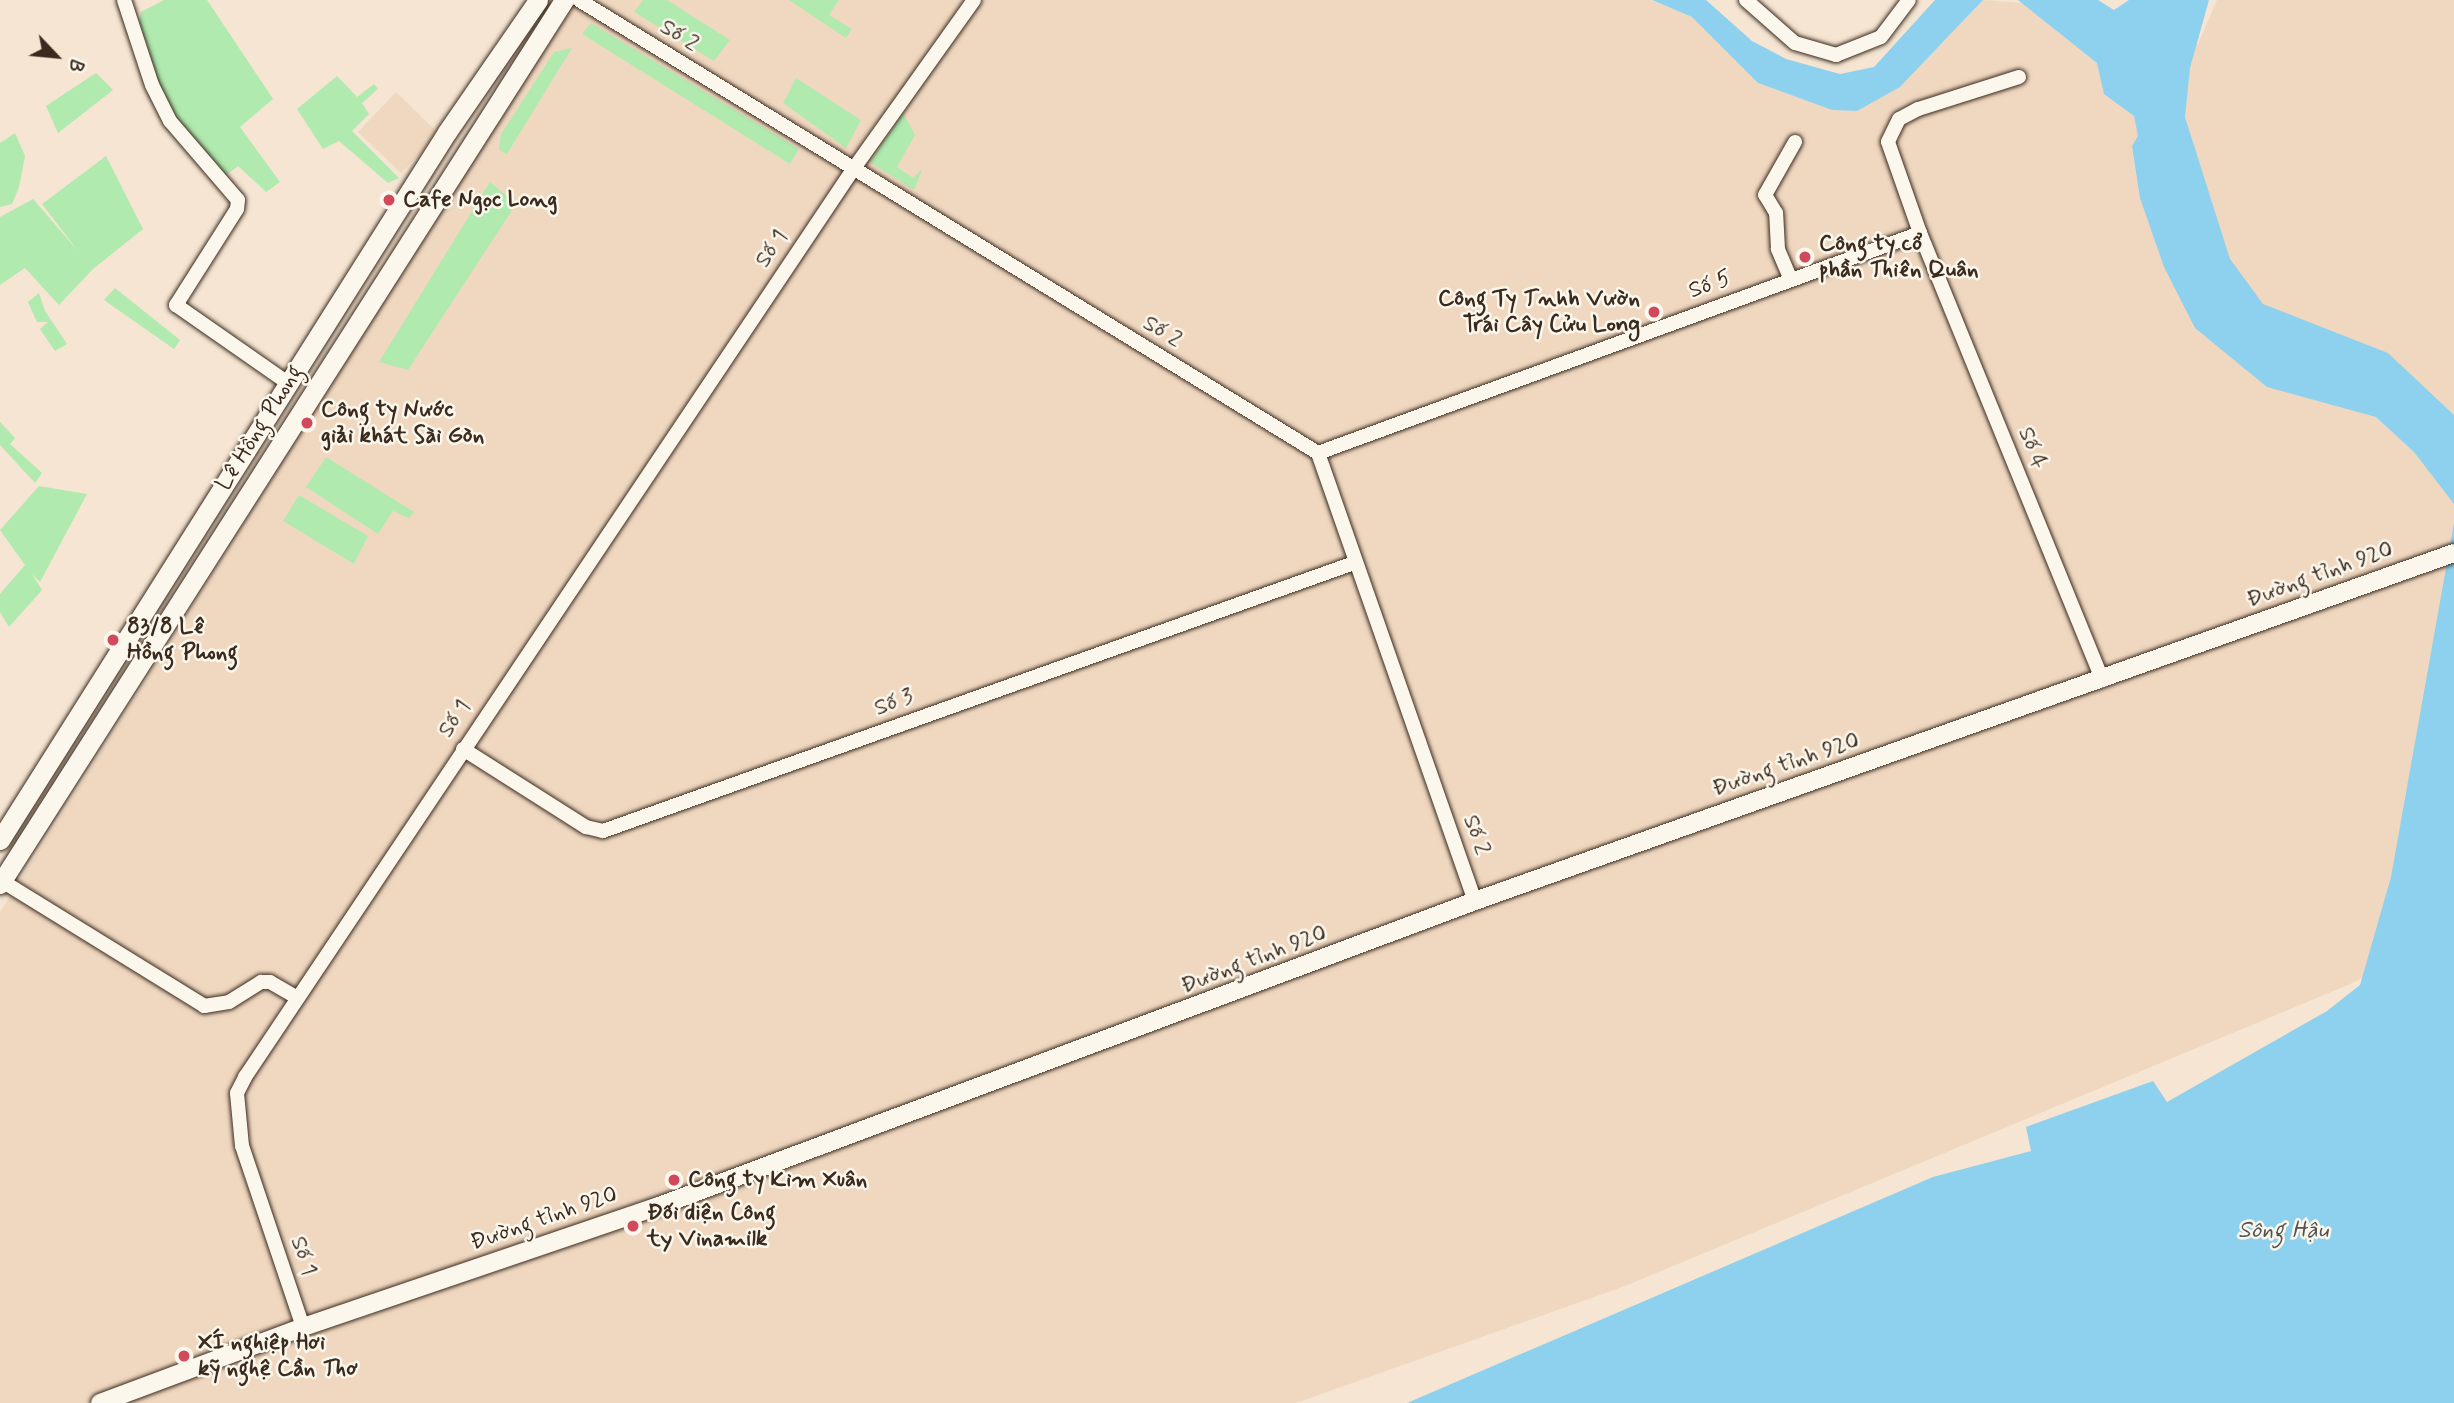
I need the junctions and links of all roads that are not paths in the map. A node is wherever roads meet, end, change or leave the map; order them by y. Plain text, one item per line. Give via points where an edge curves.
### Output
1 (124, 0) edge
2 (538, 0) edge
3 (564, 0) edge
4 (579, 0) edge
5 (974, 0) edge
6 (1746, 0) edge
7 (1909, 0) edge
8 (2019, 77) dead end
9 (1795, 142) dead end
10 (852, 171) junction
11 (1920, 233) junction
12 (1791, 280) junction
13 (288, 383) junction
14 (1318, 453) junction
15 (2454, 552) edge
16 (1354, 563) junction
17 (2102, 680) junction
18 (463, 749) junction
19 (0, 840) edge
20 (1, 882) edge
21 (1475, 901) junction
22 (298, 998) junction
23 (303, 1327) junction
24 (106, 1402) edge

1 - 13 street via 152,85 170,121 238,200 237,209 176,305
2 - 13 highway, Lê Hồng Phong via 447,132
3 - 20 highway, Lê Hồng Phong
4 - 10 street, Số 2
5 - 10 street, Số 1
6 - 7 street via 1795,43 1836,54 1881,37
8 - 11 street, Số 4 via 1919,109 1892,128 1888,142
9 - 12 street via 1765,195 1776,213 1778,249
10 - 14 street, Số 2
10 - 18 street, Số 1
11 - 12 street, Số 5
11 - 17 street, Số 4
12 - 14 street, Số 5
13 - 19 highway, Lê Hồng Phong
14 - 16 street, Số 2
15 - 17 main road, Đường tỉnh 920
16 - 18 street, Số 3 via 603,831 586,827
16 - 21 street, Số 2
17 - 21 main road, Đường tỉnh 920
18 - 22 street, Số 1
20 - 22 street via 204,1006 229,1002 261,982 270,982
21 - 23 main road, Đường tỉnh 920 via 659,1206
22 - 23 street, Số 1 via 245,1077 237,1093 236,1114 242,1146
23 - 24 main road, Đường tỉnh 920

